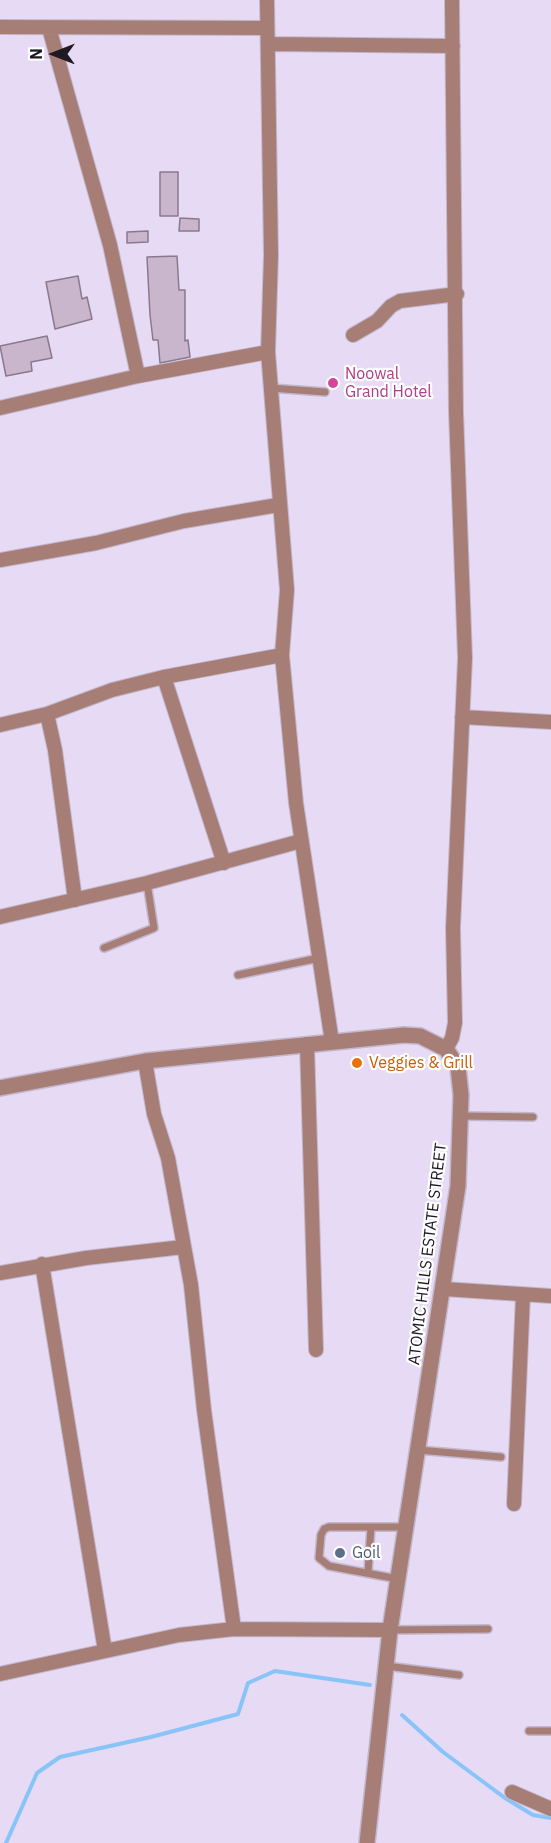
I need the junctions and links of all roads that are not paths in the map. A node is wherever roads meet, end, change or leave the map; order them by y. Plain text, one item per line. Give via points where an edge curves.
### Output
1 (267, 0) edge
2 (452, 0) edge
3 (0, 27) edge
4 (49, 28) junction
5 (267, 28) junction
6 (269, 44) junction
7 (453, 46) junction
8 (457, 294) junction
9 (353, 335) dead end
10 (267, 352) junction
11 (138, 376) junction
12 (270, 388) junction
13 (325, 392) dead end
14 (0, 408) edge
15 (278, 505) junction
16 (0, 560) edge
17 (282, 655) junction
18 (164, 677) junction
19 (47, 714) junction
20 (462, 717) junction
21 (551, 722) edge
22 (0, 725) edge
23 (301, 841) junction
24 (224, 863) junction
25 (147, 883) junction
26 (75, 900) junction
27 (0, 917) edge
28 (105, 948) dead end
29 (319, 958) junction
30 (238, 975) dead end
31 (332, 1042) junction
32 (307, 1044) junction
33 (446, 1049) junction
34 (145, 1061) junction
35 (0, 1088) edge
36 (461, 1116) junction
37 (532, 1117) dead end
38 (183, 1247) junction
39 (42, 1264) junction
40 (0, 1273) edge
41 (444, 1289) junction
42 (523, 1295) junction
43 (551, 1296) edge
44 (316, 1350) dead end
45 (418, 1450) junction
46 (501, 1457) dead end
47 (514, 1504) dead end
48 (372, 1527) junction
49 (406, 1527) junction
50 (368, 1573) junction
51 (398, 1579) junction
52 (234, 1629) junction
53 (488, 1629) dead end
54 (390, 1630) junction
55 (105, 1651) junction
56 (386, 1666) junction
57 (0, 1674) edge
58 (459, 1675) dead end
59 (529, 1731) dead end
60 (551, 1731) edge
61 (512, 1792) dead end
62 (551, 1809) edge
63 (367, 1843) edge

1 - 5 street
2 - 7 street
3 - 4 street
4 - 5 street
4 - 11 street via 110,245
5 - 6 street
6 - 7 street
6 - 10 street via 271,255
7 - 8 street
8 - 9 street via 400,300 377,321
8 - 20 street via 456,412 465,658
10 - 11 street
10 - 12 street
11 - 14 street
12 - 13 lane
12 - 15 street
15 - 16 street
15 - 17 street via 287,590
17 - 18 street
17 - 23 street
18 - 19 street via 112,690
18 - 24 street
19 - 22 street
19 - 26 street
20 - 21 street
20 - 33 street via 453,928 455,1023
23 - 24 street
23 - 29 street
24 - 25 street
25 - 26 street
25 - 28 lane via 154,928
26 - 27 street
29 - 30 lane
29 - 31 street
31 - 32 street
31 - 33 street via 420,1036
32 - 34 street
32 - 44 street
33 - 36 street, ATOMIC HILLS ESTATE STREET via 458,1067
34 - 35 street
34 - 38 street via 154,1114 170,1168
36 - 37 lane
36 - 41 street, ATOMIC HILLS ESTATE STREET via 458,1186
38 - 39 street
38 - 52 street via 197,1329
39 - 40 street
39 - 55 street
41 - 42 street
41 - 45 street, ATOMIC HILLS ESTATE STREET
42 - 43 street
42 - 47 street
45 - 46 lane
45 - 49 street, ATOMIC HILLS ESTATE STREET
48 - 49 lane
48 - 50 lane
48 - 50 lane via 329,1527 321,1535 319,1558 329,1566
49 - 51 street, ATOMIC HILLS ESTATE STREET
50 - 51 lane
51 - 54 street, ATOMIC HILLS ESTATE STREET
52 - 54 street
52 - 55 street via 179,1635
53 - 54 lane
54 - 56 street, ATOMIC HILLS ESTATE STREET
55 - 57 street
56 - 58 lane
56 - 63 street, ATOMIC HILLS ESTATE STREET
59 - 60 lane
61 - 62 street

